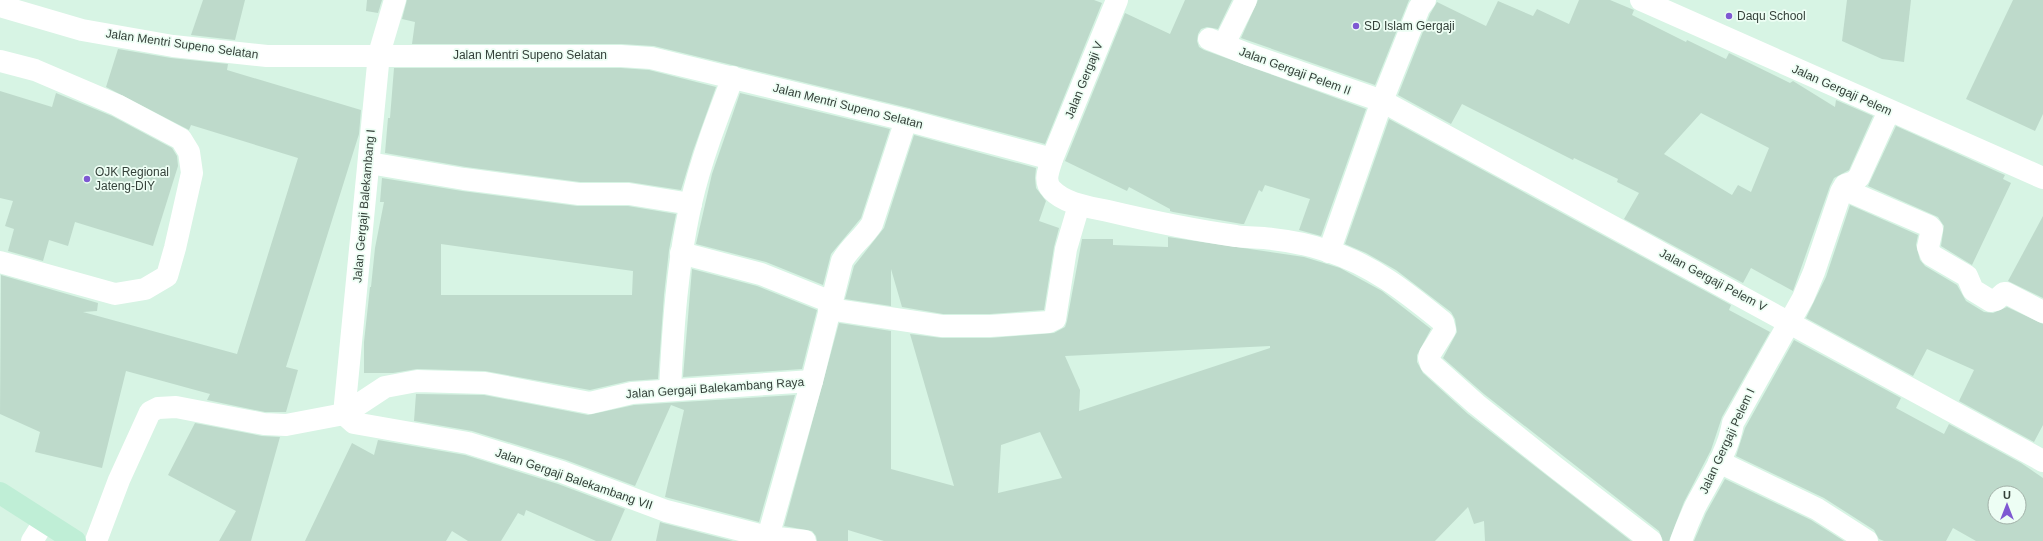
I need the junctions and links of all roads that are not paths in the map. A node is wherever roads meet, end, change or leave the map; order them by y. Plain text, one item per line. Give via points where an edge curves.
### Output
1 (395, 0) edge
2 (1117, 0) edge
3 (1246, 0) edge
4 (1425, 0) edge
5 (1641, 0) edge
6 (0, 6) edge
7 (379, 54) junction
8 (0, 61) edge
9 (733, 77) junction
10 (1382, 101) junction
11 (1889, 111) junction
12 (906, 120) junction
13 (1052, 159) junction
14 (369, 163) junction
15 (2043, 178) edge
16 (1843, 189) junction
17 (691, 204) junction
18 (1079, 205) junction
19 (1329, 252) junction
20 (681, 253) junction
21 (0, 262) edge
22 (830, 305) junction
23 (2043, 312) edge
24 (1789, 321) junction
25 (812, 381) junction
26 (670, 390) junction
27 (344, 414) junction
28 (2043, 461) edge
29 (1719, 462) junction
30 (0, 494) edge
31 (44, 522) junction
32 (768, 537) junction
33 (32, 541) edge
34 (75, 541) edge
35 (96, 541) edge
36 (805, 541) edge
37 (1651, 541) edge
38 (1681, 541) edge
39 (1866, 541) edge

1 - 7 street, Jalan Gergaji Balekambang I
2 - 13 street, Jalan Gergaji V
3 - 10 street, Jalan Gergaji Pelem II via 1217,41 1255,57
4 - 10 street via 1419,8
5 - 11 street, Jalan Gergaji Pelem
6 - 7 street, Jalan Mentri Supeno Selatan via 82,30 173,46 267,56
7 - 9 street, Jalan Mentri Supeno Selatan via 621,56 666,61
7 - 14 street, Jalan Gergaji Balekambang I
8 - 21 street via 35,70 117,104 180,139 189,152 192,173 167,276 145,289 114,294
9 - 12 street, Jalan Mentri Supeno Selatan
9 - 17 street via 703,158
10 - 19 street
10 - 24 street, Jalan Gergaji Pelem V
11 - 15 street, Jalan Gergaji Pelem
11 - 16 street via 1859,177
12 - 13 street, Jalan Mentri Supeno Selatan
12 - 22 street via 872,224 864,236 848,250 842,261
13 - 18 street, Jalan Gergaji V via 1047,174 1047,183 1051,190
14 - 17 street via 564,192 629,194
14 - 27 street, Jalan Gergaji Balekambang I
16 - 23 street via 1929,226 1932,229 1928,247 1931,255 1967,276 1973,290 1986,298 1994,301 2006,293
16 - 24 street, Jalan Gergaji Pelem I via 1814,272 1803,298
17 - 20 street
18 - 19 street, Jalan Gergaji V via 1161,224 1294,242
18 - 22 street via 1066,249 1056,319 1049,322 942,326
19 - 37 street, Jalan Gergaji V via 1371,268 1392,281 1444,322 1444,330 1430,354 1431,364 1530,448
20 - 22 street via 761,274
20 - 26 street
22 - 25 street
24 - 28 street, Jalan Gergaji Pelem V
24 - 29 street, Jalan Gergaji Pelem I via 1733,423 1732,432
25 - 26 street, Jalan Gergaji Balekambang Raya
25 - 32 street
26 - 27 street, Jalan Gergaji Balekambang Raya via 632,393 590,403 485,382 416,381 385,387
27 - 32 street, Jalan Gergaji Balekambang VII via 354,423 468,443 562,472 666,511
27 - 35 street, Jalan Gergaji Balekambang Raya via 286,425 264,424 176,407 158,408 150,412 119,480
29 - 38 street, Jalan Gergaji Pelem I
29 - 39 street via 1817,509
30 - 31 main road
31 - 33 street
31 - 34 main road
32 - 36 street, Jalan Gergaji Balekambang VII

